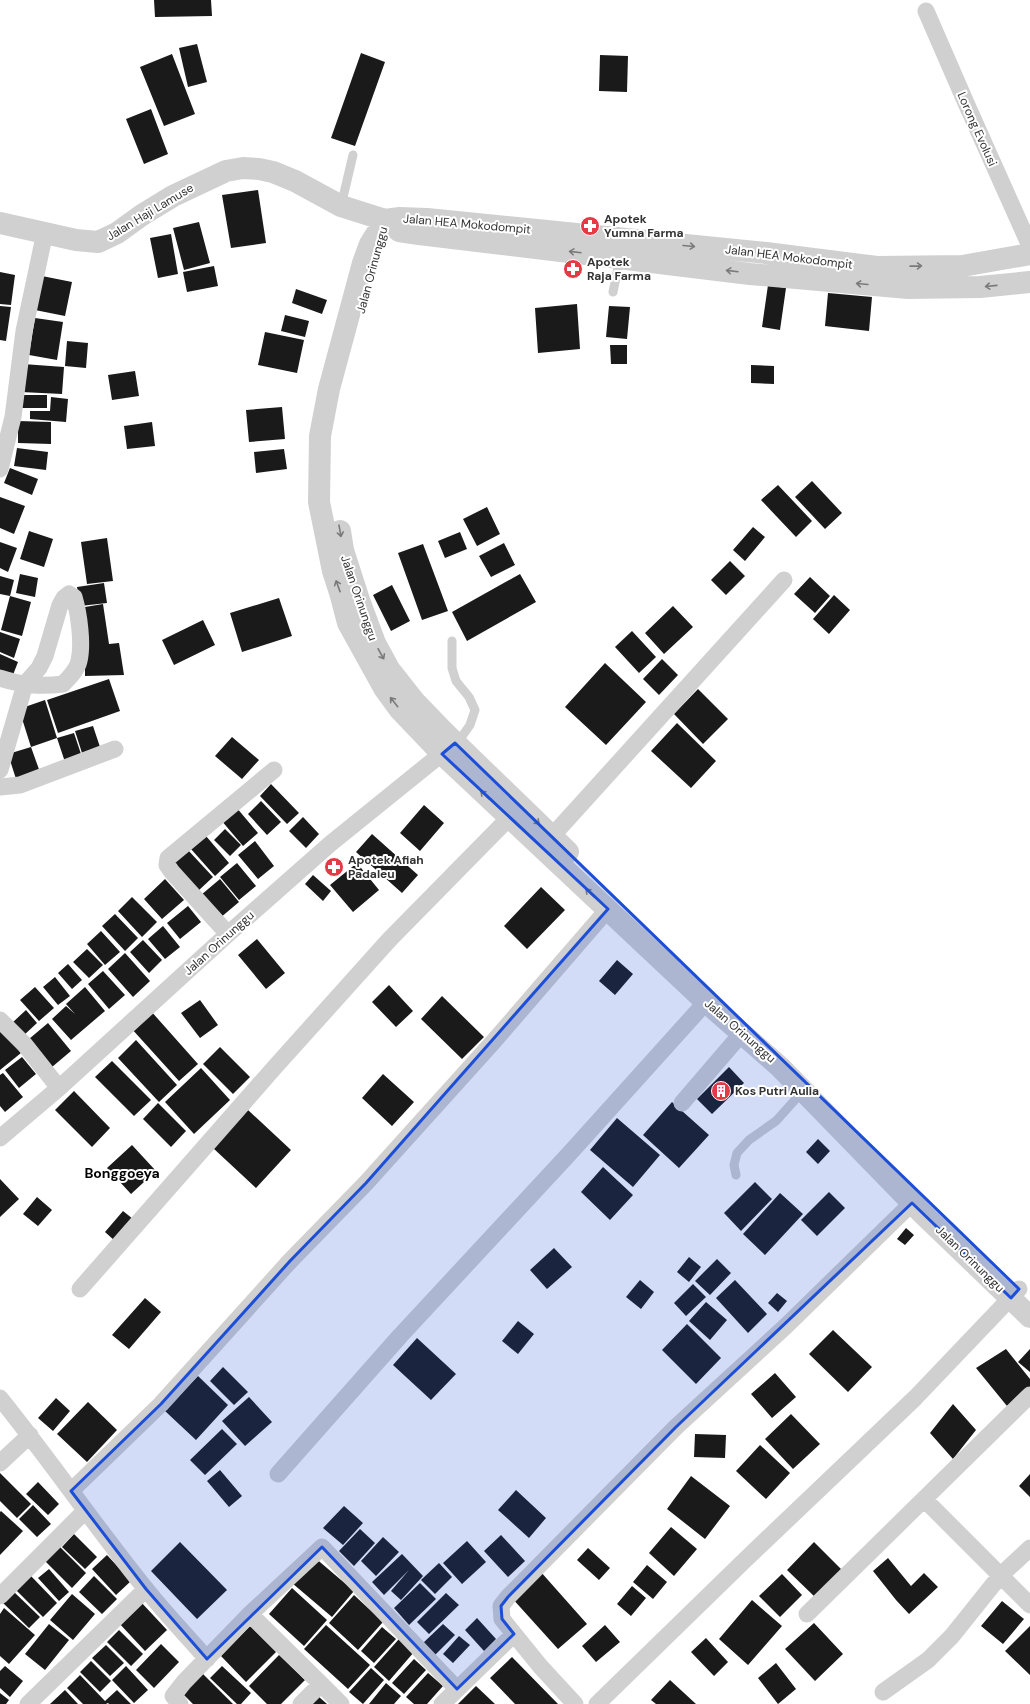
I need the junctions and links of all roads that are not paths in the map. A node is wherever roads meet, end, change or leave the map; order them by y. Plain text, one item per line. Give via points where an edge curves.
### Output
1 (926, 11) dead end
2 (353, 155) dead end
3 (341, 206) junction
4 (385, 220) junction
5 (0, 223) edge
6 (45, 232) junction
7 (1030, 246) edge
8 (1030, 254) edge
9 (620, 258) junction
10 (1030, 282) edge
11 (613, 292) dead end
12 (0, 470) edge
13 (784, 580) dead end
14 (452, 641) dead end
15 (0, 678) edge
16 (25, 684) junction
17 (451, 747) junction
18 (115, 749) dead end
19 (0, 770) edge
20 (274, 770) dead end
21 (0, 787) edge
22 (509, 818) junction
23 (546, 842) junction
24 (608, 909) junction
25 (228, 934) junction
26 (706, 1002) junction
27 (0, 1020) edge
28 (742, 1033) junction
29 (766, 1048) junction
30 (782, 1065) junction
31 (59, 1088) junction
32 (803, 1090) junction
33 (682, 1103) dead end
34 (0, 1138) edge
35 (736, 1175) dead end
36 (912, 1203) junction
37 (80, 1289) dead end
38 (1020, 1295) edge
39 (1030, 1317) edge
40 (1030, 1396) edge
41 (0, 1398) edge
42 (30, 1435) junction
43 (0, 1463) edge
44 (278, 1474) dead end
45 (72, 1491) junction
46 (924, 1499) junction
47 (85, 1510) junction
48 (1030, 1548) edge
49 (1000, 1576) junction
50 (146, 1590) junction
51 (0, 1596) edge
52 (1030, 1605) edge
53 (250, 1614) junction
54 (807, 1614) dead end
55 (514, 1634) junction
56 (207, 1659) junction
57 (321, 1684) junction
58 (457, 1689) junction
59 (883, 1692) dead end
60 (173, 1701) edge
61 (28, 1704) edge
62 (302, 1704) edge
63 (342, 1704) edge
64 (442, 1704) edge
65 (575, 1704) edge
66 (597, 1704) edge

1 - 7 street, Lorong Evolusi
2 - 3 lane
3 - 4 street, Jalan Haji Lamuse
3 - 6 street, Jalan Haji Lamuse via 273,172 259,168 243,168 226,172 180,192 142,215 118,234 98,242 76,240
4 -> 8 street, Jalan HEA Mokodompit via 428,219 766,253 876,267 962,266
9 -> 4 street, Jalan HEA Mokodompit via 399,231
4 - 17 street, Jalan Orinunggu via 380,247 365,288 331,447 334,496 343,550 375,643 414,702
5 - 6 street, Jalan Haji Lamuse
6 - 12 street via 24,331 13,417
10 -> 9 street, Jalan HEA Mokodompit via 980,287 908,288 750,274
9 - 11 lane
13 - 23 street
14 - 17 lane via 452,668 456,681 470,697 475,710 470,725
15 - 16 street
16 - 16 street via 63,684 79,662 80,637 74,597 68,594 60,605 45,656
16 - 19 street
22 -> 17 street, Jalan Orinunggu
17 -> 23 street, Jalan Orinunggu
17 - 25 street, Jalan Orinunggu via 330,844
18 - 21 street via 20,785
20 - 25 street via 168,858 167,865 172,872
22 - 23 street, Jalan Orinunggu
22 - 37 street via 389,940
24 -> 23 street, Jalan Orinunggu
23 - 29 street, Jalan Orinunggu
24 - 26 street, Jalan Orinunggu
24 - 45 street via 366,1183 290,1261 161,1404
25 - 31 street, Jalan Orinunggu
26 - 28 street, Jalan Orinunggu
26 - 44 street via 400,1336
27 - 31 street
28 - 29 street, Jalan Orinunggu
28 - 33 street
29 - 30 street, Jalan Orinunggu
30 - 32 street, Jalan Orinunggu
30 - 38 street, Jalan Orinunggu
31 - 34 street, Jalan Orinunggu
32 - 35 lane via 776,1121 749,1140 736,1153
32 - 36 street, Jalan Orinunggu
36 - 38 street, Jalan Orinunggu
36 - 55 street via 786,1326 676,1427 508,1597 501,1606 502,1619
38 - 39 street, Jalan Orinunggu
38 - 66 street
40 - 46 street
41 - 42 street
42 - 43 street
42 - 45 street
45 - 47 street
46 - 49 street
46 - 54 street
47 - 50 street
47 - 51 street
48 - 49 street
49 - 52 street
49 - 59 street via 952,1636 928,1660
50 - 56 street
50 - 61 street
53 - 56 street
53 - 57 street
53 - 58 street via 322,1547
55 - 58 street
55 - 65 street
56 - 60 street via 184,1682
57 - 62 street
57 - 63 street
58 - 64 street

